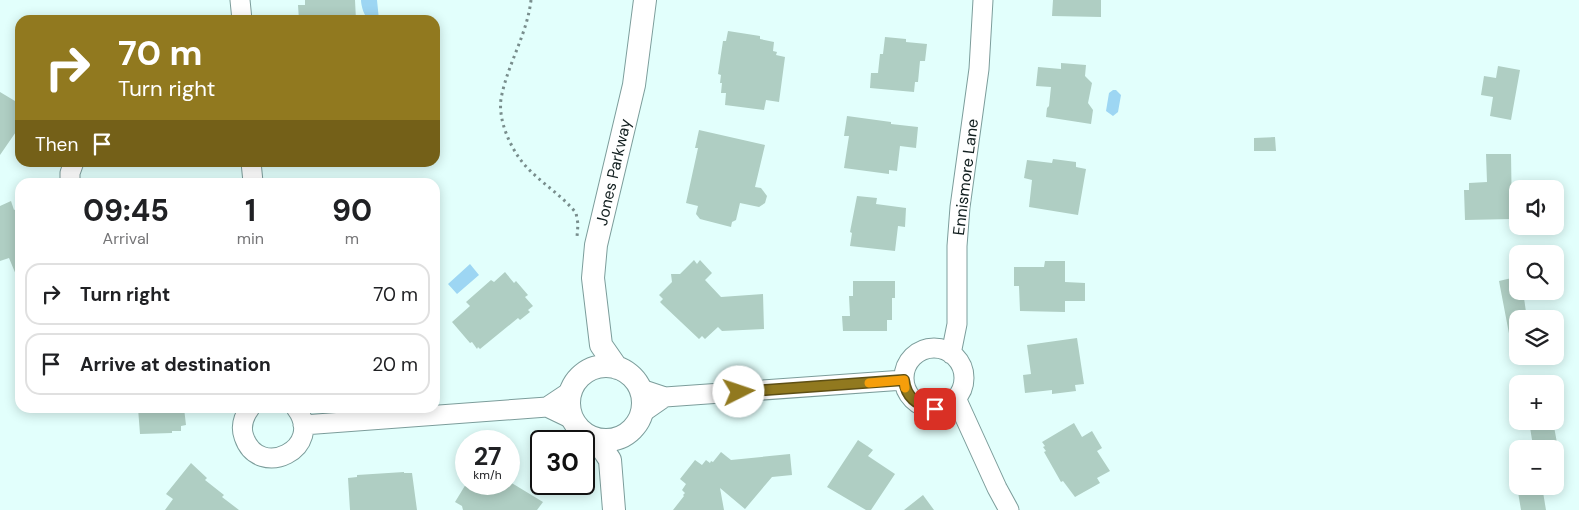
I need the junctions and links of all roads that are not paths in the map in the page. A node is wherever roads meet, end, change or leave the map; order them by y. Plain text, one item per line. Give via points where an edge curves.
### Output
1 (240, 0) edge
2 (645, 0) edge
3 (983, 0) edge
4 (242, 15) edge
5 (601, 345) junction
6 (951, 354) junction
7 (617, 368) junction
8 (592, 369) junction
9 (904, 380) junction
10 (641, 389) junction
11 (571, 391) junction
12 (665, 398) junction
13 (956, 398) junction
14 (547, 407) junction
15 (440, 411) edge
16 (247, 413) edge
17 (382, 413) edge
18 (642, 413) junction
19 (300, 416) edge
20 (574, 420) junction
21 (624, 435) junction
22 (596, 439) junction
23 (610, 460) junction
24 (614, 510) edge
25 (1009, 510) edge

1 - 4 street
2 - 5 street, Jones Parkway via 634,85 596,245 593,278
3 - 6 street, Ennismore Lane via 980,59 960,207 957,324
5 - 7 street, Jones Parkway
5 - 8 street, Jones Parkway
6 - 9 street via 938,348 918,352 905,368
6 - 13 street via 962,366 964,376
7 - 8 street
7 - 10 street via 629,374
8 - 11 street via 578,380
9 - 12 street
9 - 13 street via 909,396 925,407 944,407
10 - 12 street
10 - 18 street
11 - 14 street
11 - 20 street via 569,404
12 - 18 street
13 - 25 street
14 - 15 street
14 - 20 street
16 - 19 street via 242,423 242,433 249,446 261,456 271,459 290,453 298,446 302,437
17 - 19 street
18 - 21 street via 633,429
20 - 22 street via 585,434
21 - 22 street via 612,440
21 - 23 street
22 - 23 street
23 - 24 street

